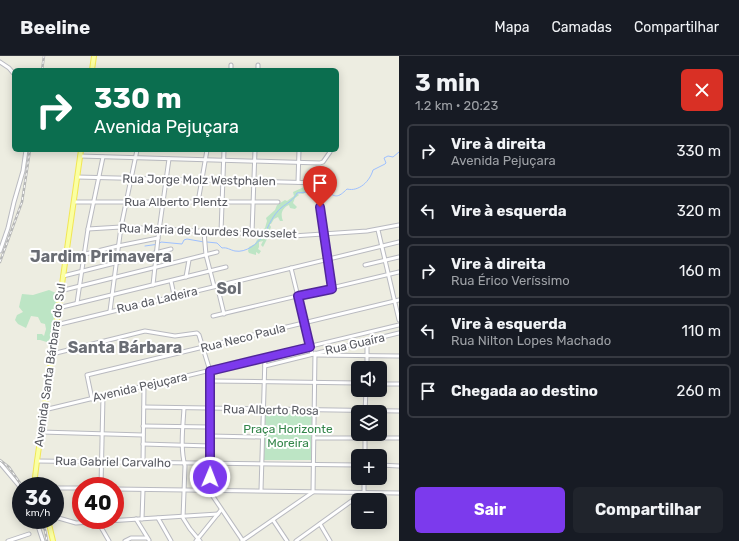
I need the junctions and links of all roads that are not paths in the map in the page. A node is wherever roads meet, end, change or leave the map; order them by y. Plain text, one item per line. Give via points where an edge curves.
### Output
1 (94, 56) edge
2 (0, 62) edge
3 (231, 65) dead end
4 (92, 68) edge
5 (230, 68) edge
6 (12, 72) edge
7 (26, 152) edge
8 (81, 152) edge
9 (137, 152) edge
10 (207, 152) edge
11 (224, 152) edge
12 (255, 152) edge
13 (299, 152) edge
14 (330, 152) dead end
15 (80, 156) junction
16 (103, 157) junction
17 (136, 158) junction
18 (169, 159) junction
19 (206, 159) junction
20 (224, 160) junction
21 (255, 161) junction
22 (298, 162) junction
23 (77, 177) junction
24 (100, 178) junction
25 (131, 178) junction
26 (167, 180) junction
27 (202, 180) junction
28 (223, 180) junction
29 (254, 181) junction
30 (298, 182) junction
31 (321, 183) dead end
32 (74, 202) junction
33 (94, 202) junction
34 (126, 202) junction
35 (164, 202) junction
36 (198, 202) junction
37 (222, 202) junction
38 (253, 202) junction
39 (278, 202) dead end
40 (320, 207) dead end
41 (399, 225) edge
42 (121, 227) junction
43 (88, 229) junction
44 (160, 230) junction
45 (378, 230) junction
46 (204, 232) junction
47 (221, 232) junction
48 (252, 233) junction
49 (324, 233) junction
50 (158, 238) junction
51 (399, 242) edge
52 (118, 246) junction
53 (382, 246) junction
54 (171, 249) dead end
55 (0, 251) edge
56 (156, 252) junction
57 (218, 252) dead end
58 (84, 254) junction
59 (206, 255) junction
60 (399, 257) edge
61 (64, 259) junction
62 (328, 259) junction
63 (189, 260) junction
64 (385, 260) junction
65 (116, 262) junction
66 (365, 265) dead end
67 (226, 267) dead end
68 (154, 268) junction
69 (291, 268) junction
70 (82, 271) junction
71 (209, 271) junction
72 (399, 272) edge
73 (388, 275) junction
74 (62, 276) junction
75 (186, 277) junction
76 (113, 279) junction
77 (171, 281) junction
78 (153, 285) junction
79 (215, 286) junction
80 (80, 287) junction
81 (332, 289) junction
82 (60, 291) junction
83 (111, 295) junction
84 (174, 296) junction
85 (298, 296) junction
86 (399, 300) edge
87 (394, 301) junction
88 (77, 304) junction
89 (58, 308) junction
90 (110, 311) junction
91 (224, 314) junction
92 (214, 316) dead end
93 (399, 320) edge
94 (304, 323) junction
95 (56, 324) junction
96 (399, 325) edge
97 (399, 333) edge
98 (368, 341) junction
99 (310, 347) junction
100 (202, 348) junction
101 (52, 354) junction
102 (314, 354) junction
103 (367, 356) junction
104 (399, 356) edge
105 (265, 357) junction
106 (367, 361) edge
107 (265, 366) junction
108 (210, 371) junction
109 (211, 381) junction
110 (264, 382) junction
111 (315, 383) junction
112 (351, 383) edge
113 (387, 384) edge
114 (399, 384) edge
115 (144, 386) junction
116 (103, 396) junction
117 (92, 399) junction
118 (144, 407) junction
119 (184, 408) junction
120 (210, 409) junction
121 (263, 409) junction
122 (44, 410) junction
123 (314, 410) junction
124 (351, 411) edge
125 (387, 411) edge
126 (399, 411) edge
127 (143, 426) junction
128 (183, 427) junction
129 (209, 427) junction
130 (41, 432) junction
131 (102, 434) junction
132 (143, 435) junction
133 (210, 436) junction
134 (262, 437) junction
135 (314, 438) junction
136 (351, 438) edge
137 (387, 438) edge
138 (399, 438) edge
139 (143, 444) junction
140 (183, 445) junction
141 (210, 446) junction
142 (36, 461) junction
143 (102, 461) junction
144 (143, 462) junction
145 (0, 463) edge
146 (184, 463) junction
147 (211, 463) junction
148 (262, 464) junction
149 (314, 465) junction
150 (351, 465) edge
151 (387, 465) edge
152 (399, 466) edge
153 (13, 477) edge
154 (35, 477) edge
155 (101, 477) edge
156 (364, 485) edge
157 (124, 489) edge
158 (143, 490) junction
159 (184, 490) junction
160 (210, 490) junction
161 (261, 490) junction
162 (313, 492) junction
163 (364, 492) junction
164 (399, 493) edge
165 (221, 510) junction
166 (218, 514) junction
167 (183, 516) junction
168 (158, 518) junction
169 (136, 519) junction
170 (142, 519) junction
171 (124, 520) edge
172 (273, 520) junction
173 (320, 524) junction
174 (39, 529) edge
175 (50, 529) edge
176 (103, 529) edge
177 (29, 534) dead end
178 (132, 540) edge
179 (198, 540) edge
180 (8, 541) edge
181 (43, 541) edge
182 (53, 541) edge
183 (109, 541) edge
184 (125, 541) edge
185 (170, 541) edge
186 (243, 541) edge
187 (287, 541) edge
188 (296, 541) edge
189 (330, 541) edge

1 - 4 main road
2 - 6 street
3 - 5 street
7 - 55 street via 23,172
8 - 15 main road, Avenida Santa Bárbara do Sul
9 - 17 street
10 - 19 street
11 - 20 street
12 - 21 street
13 - 22 street
14 - 22 street via 320,163
15 - 16 street
15 - 23 main road, Avenida Santa Bárbara do Sul
16 - 17 street
16 - 24 street
17 - 18 street
17 - 25 street
18 - 19 street
18 - 26 street
19 - 20 street
19 - 27 street
20 - 21 street
20 - 28 street
21 - 22 street
21 - 29 street
22 - 30 street
23 - 24 street, Rua Jorge Molz Westphalen
23 - 32 main road, Avenida Santa Bárbara do Sul
24 - 25 street, Rua Jorge Molz Westphalen
24 - 33 street
25 - 26 street, Rua Jorge Molz Westphalen
25 - 34 street
26 - 27 street, Rua Jorge Molz Westphalen
26 - 35 street
27 - 28 street, Rua Jorge Molz Westphalen
27 - 36 street
28 - 29 street, Rua Jorge Molz Westphalen
28 - 37 street
29 - 30 street, Rua Jorge Molz Westphalen
29 - 38 street
30 - 31 street, Rua Jorge Molz Westphalen
32 - 33 street, Rua Alberto Plentz
32 - 61 main road, Avenida Santa Bárbara do Sul
33 - 34 street, Rua Alberto Plentz
33 - 43 street
34 - 35 street, Rua Alberto Plentz
34 - 42 street
35 - 36 street, Rua Alberto Plentz
35 - 44 street
36 - 37 street, Rua Alberto Plentz
37 - 38 street, Rua Alberto Plentz
37 - 47 street
38 - 39 street, Rua Alberto Plentz
38 - 48 street
40 - 49 street
41 - 45 street, Rua Maria de Lourdes Rousselet
42 - 43 street, Rua Maria de Lourdes Rousselet
42 - 44 street, Rua Maria de Lourdes Rousselet
42 - 52 street
43 - 58 street
44 - 46 street, Rua Maria de Lourdes Rousselet
44 - 50 street
45 - 49 street, Rua Maria de Lourdes Rousselet
45 - 53 street
46 - 47 street, Rua Maria de Lourdes Rousselet
46 - 59 street
47 - 48 street, Rua Maria de Lourdes Rousselet
48 - 49 street, Rua Maria de Lourdes Rousselet via 293,236
49 - 62 street
50 - 52 street
50 - 56 street
51 - 53 street, Rua da Ladeira
52 - 58 street
52 - 65 street
53 - 62 street, Rua da Ladeira
53 - 64 street
54 - 56 street
56 - 65 street
56 - 68 street
57 - 59 street
58 - 61 street
58 - 70 street
59 - 63 street
59 - 71 street
60 - 64 street
61 - 74 main road, Avenida Santa Bárbara do Sul
62 - 69 street, Rua da Ladeira
62 - 81 street
63 - 68 street
63 - 75 street
64 - 66 street
64 - 73 street
65 - 70 street
65 - 76 street
67 - 71 street
68 - 76 street
68 - 78 street
69 - 79 street, Rua da Ladeira
69 - 85 street
70 - 74 street
70 - 80 street
71 - 75 street
71 - 79 street
72 - 73 street
73 - 81 street
73 - 87 street
74 - 82 main road, Avenida Santa Bárbara do Sul
75 - 77 street
76 - 80 street
76 - 83 street
77 - 78 street
77 - 84 street
78 - 83 street
79 - 84 street, Rua da Ladeira
79 - 91 street
80 - 82 street
80 - 88 street
81 - 85 street
82 - 89 main road, Avenida Santa Bárbara do Sul
83 - 88 street
83 - 90 street
84 - 90 street, Rua da Ladeira
85 - 91 street
85 - 94 street
86 - 87 street, Rua Neco Paula
87 - 93 street
87 - 94 street, Rua Neco Paula
88 - 89 street
89 - 95 main road, Avenida Santa Bárbara do Sul
90 - 95 street, Rua da Ladeira
91 - 92 street
94 - 99 street
94 - 100 street, Rua Neco Paula
95 - 101 main road, Avenida Santa Bárbara do Sul
96 - 99 street, Avenida Pejuçara
97 - 98 street, Rua Guaíra
98 - 102 street, Rua Guaíra
98 - 103 street
99 - 102 street
99 - 105 street, Avenida Pejuçara
100 - 101 street via 197,333 175,336 144,331
100 - 108 street
100 - 117 street, Rua Neco Paula via 87,375
101 - 122 main road, Avenida Santa Bárbara do Sul
102 - 103 street
102 - 107 street, Rua Guaíra
102 - 111 street
103 - 104 street
103 - 106 street
105 - 107 street
105 - 108 street, Avenida Pejuçara
107 - 110 street
108 - 109 street
108 - 115 street, Avenida Pejuçara
109 - 110 street
109 - 120 street
110 - 111 street
110 - 121 street
111 - 112 street
111 - 123 street
113 - 114 street
115 - 116 street, Avenida Pejuçara
115 - 118 street
116 - 117 street, Avenida Pejuçara
116 - 131 street
117 - 122 street, Avenida Pejuçara
118 - 119 street, Rua Alberto Rosa
118 - 127 street
119 - 120 street, Rua Alberto Rosa
119 - 128 street
120 - 121 street, Rua Alberto Rosa
120 - 129 street
121 - 123 street, Rua Alberto Rosa
121 - 134 street
122 - 130 main road, Avenida Santa Bárbara do Sul
123 - 124 street, Rua Alberto Rosa
123 - 135 street
125 - 126 street, Rua Alberto Rosa
127 - 128 street
127 - 132 street
128 - 129 street
128 - 140 street
129 - 133 street
130 - 131 street
130 - 142 main road, Avenida Santa Bárbara do Sul
131 - 132 street
131 - 143 street
132 - 139 street
133 - 134 street
133 - 141 street
134 - 148 street
135 - 136 street
135 - 149 street
137 - 138 street
139 - 140 street
139 - 144 street
140 - 141 street
140 - 146 street
141 - 147 street
142 - 143 street, Rua Gabriel Carvalho
142 - 154 main road, Avenida Santa Bárbara do Sul
143 - 144 street, Rua Gabriel Carvalho
143 - 155 street
144 - 146 street, Rua Gabriel Carvalho
145 - 153 street
146 - 147 street, Rua Gabriel Carvalho
146 - 159 street
147 - 148 street, Rua Gabriel Carvalho
147 - 160 street
148 - 149 street, Rua Gabriel Carvalho
148 - 161 street
149 - 150 street, Rua Gabriel Carvalho
149 - 162 street
151 - 152 street
156 - 163 street
157 - 158 street
158 - 159 street
158 - 170 street
159 - 160 street
159 - 167 street
160 - 161 street
160 - 165 street
161 - 162 street
162 - 163 street
162 - 172 street
163 - 164 street
163 - 173 street
165 - 166 street
165 - 186 street
166 - 167 street
166 - 179 street
167 - 168 street
167 - 179 street via 183,520
168 - 170 street
168 - 185 street
169 - 170 street
169 - 171 street
169 - 178 street via 148,539
172 - 186 street
172 - 187 street
173 - 188 street
173 - 189 street
174 - 181 street
175 - 182 main road
176 - 183 street
177 - 180 street
178 - 184 street

